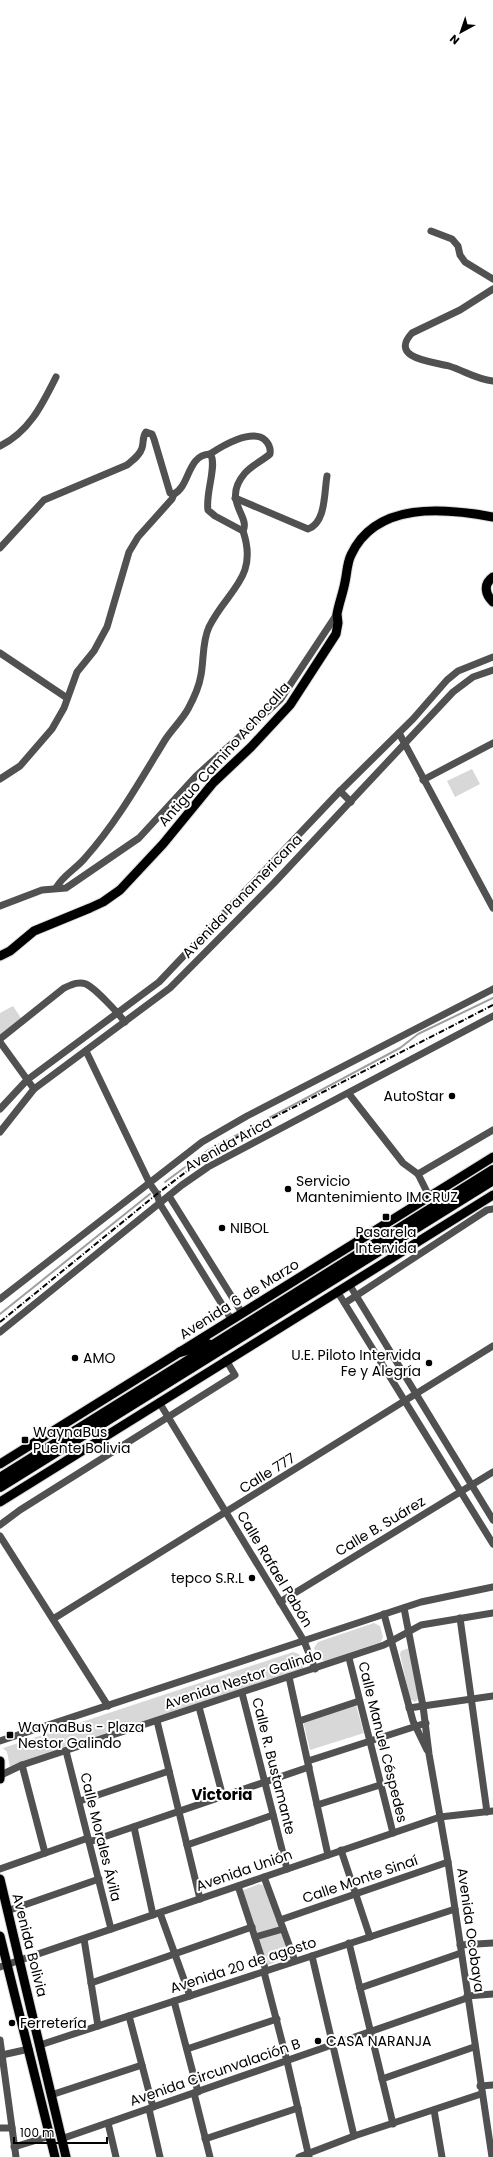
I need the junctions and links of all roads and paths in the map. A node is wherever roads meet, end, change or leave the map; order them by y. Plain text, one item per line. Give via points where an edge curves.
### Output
1 (431, 231) dead end
2 (493, 279) edge
3 (493, 289) edge
4 (56, 377) dead end
5 (493, 381) edge
6 (0, 446) edge
7 (210, 454) junction
8 (327, 476) dead end
9 (174, 494) junction
10 (235, 498) junction
11 (493, 517) edge
12 (243, 531) junction
13 (0, 548) edge
14 (493, 577) edge
15 (493, 602) edge
16 (337, 614) junction
17 (0, 653) edge
18 (493, 657) edge
19 (493, 670) edge
20 (67, 698) junction
21 (399, 733) junction
22 (493, 743) edge
23 (405, 745) junction
24 (0, 779) edge
25 (423, 780) junction
26 (340, 792) junction
27 (351, 802) junction
28 (294, 841) junction
29 (304, 851) junction
30 (264, 873) junction
31 (274, 883) junction
32 (56, 888) junction
33 (0, 906) edge
34 (231, 906) junction
35 (493, 908) edge
36 (242, 916) junction
37 (196, 943) junction
38 (206, 952) junction
39 (0, 956) edge
40 (159, 982) junction
41 (493, 989) edge
42 (167, 991) junction
43 (117, 1012) junction
44 (493, 1016) edge
45 (125, 1022) junction
46 (0, 1041) edge
47 (86, 1051) junction
48 (27, 1080) junction
49 (34, 1089) junction
50 (348, 1094) junction
51 (0, 1109) edge
52 (493, 1130) edge
53 (0, 1132) edge
54 (493, 1157) edge
55 (493, 1170) edge
56 (418, 1174) junction
57 (493, 1180) edge
58 (150, 1184) junction
59 (493, 1194) edge
60 (169, 1196) junction
61 (429, 1196) junction
62 (160, 1204) junction
63 (493, 1209) edge
64 (349, 1284) junction
65 (337, 1291) junction
66 (356, 1296) junction
67 (0, 1299) edge
68 (345, 1303) junction
69 (242, 1313) junction
70 (231, 1319) junction
71 (0, 1332) edge
72 (219, 1341) junction
73 (493, 1346) edge
74 (180, 1352) junction
75 (226, 1360) junction
76 (416, 1395) junction
77 (159, 1402) junction
78 (406, 1402) junction
79 (169, 1418) junction
80 (2, 1462) edge
81 (493, 1472) edge
82 (0, 1478) edge
83 (472, 1485) junction
84 (0, 1487) edge
85 (461, 1492) junction
86 (0, 1503) edge
87 (226, 1513) junction
88 (493, 1520) edge
89 (0, 1525) edge
90 (0, 1536) edge
91 (492, 1539) edge
92 (493, 1586) edge
93 (280, 1602) junction
94 (404, 1608) junction
95 (493, 1613) edge
96 (384, 1614) junction
97 (460, 1618) junction
98 (53, 1619) junction
99 (409, 1631) junction
100 (304, 1641) junction
101 (392, 1641) junction
102 (349, 1658) junction
103 (315, 1669) junction
104 (289, 1677) junction
105 (242, 1693) junction
106 (493, 1696) edge
107 (471, 1699) junction
108 (359, 1701) junction
109 (108, 1706) junction
110 (423, 1706) junction
111 (199, 1707) junction
112 (409, 1708) junction
113 (299, 1720) junction
114 (157, 1721) junction
115 (426, 1723) junction
116 (415, 1726) junction
117 (0, 1741) edge
118 (370, 1741) junction
119 (66, 1751) junction
120 (429, 1754) junction
121 (0, 1761) edge
122 (308, 1764) junction
123 (22, 1765) junction
124 (169, 1771) junction
125 (0, 1777) edge
126 (264, 1783) junction
127 (380, 1784) junction
128 (223, 1796) junction
129 (80, 1802) junction
130 (317, 1805) junction
131 (179, 1812) junction
132 (491, 1813) edge
133 (273, 1815) junction
134 (440, 1817) junction
135 (134, 1827) junction
136 (393, 1833) junction
137 (89, 1840) junction
138 (187, 1845) junction
139 (341, 1850) junction
140 (45, 1853) junction
141 (328, 1855) junction
142 (448, 1862) junction
143 (0, 1868) edge
144 (286, 1869) junction
145 (264, 1877) junction
146 (0, 1879) edge
147 (99, 1879) junction
148 (238, 1886) junction
149 (355, 1893) junction
150 (200, 1899) junction
151 (455, 1909) junction
152 (7, 1911) junction
153 (156, 1914) junction
154 (280, 1920) junction
155 (252, 1927) junction
156 (111, 1929) junction
157 (283, 1929) junction
158 (0, 1936) edge
159 (255, 1937) junction
160 (370, 1937) junction
161 (84, 1939) junction
162 (493, 1942) edge
163 (350, 1943) junction
164 (460, 1945) junction
165 (461, 1953) junction
166 (175, 1955) junction
167 (312, 1956) junction
168 (20, 1961) junction
169 (295, 1961) junction
170 (3, 1966) edge
171 (265, 1971) junction
172 (91, 1983) junction
173 (360, 1988) junction
174 (493, 1994) edge
175 (190, 1996) junction
176 (467, 1997) junction
177 (174, 2001) junction
178 (129, 2016) junction
179 (277, 2019) junction
180 (98, 2026) junction
181 (370, 2032) junction
182 (0, 2040) edge
183 (334, 2044) junction
184 (40, 2045) junction
185 (474, 2047) junction
186 (29, 2049) junction
187 (187, 2049) junction
188 (2, 2055) junction
189 (287, 2061) junction
190 (142, 2065) junction
191 (382, 2079) junction
192 (2, 2082) edge
193 (493, 2084) edge
194 (480, 2086) junction
195 (196, 2092) junction
196 (481, 2094) junction
197 (51, 2095) junction
198 (151, 2108) junction
199 (298, 2108) junction
200 (434, 2110) junction
201 (108, 2123) junction
202 (393, 2124) junction
203 (0, 2128) edge
204 (12, 2128) junction
205 (50, 2136) junction
206 (354, 2136) junction
207 (491, 2136) edge
208 (62, 2139) junction
209 (205, 2139) junction
210 (14, 2147) junction
211 (308, 2156) edge
212 (16, 2157) edge
213 (55, 2157) edge
214 (66, 2157) edge
215 (116, 2157) edge
216 (160, 2157) edge
217 (210, 2157) edge
218 (299, 2157) edge
219 (442, 2157) edge
220 (492, 2157) edge

1 - 2 street via 452,239 465,262
3 - 5 street via 460,310 412,333 407,338 406,345 417,360 449,366 481,380
4 - 6 street via 31,421 18,436
7 - 9 street via 195,462 178,492
7 - 10 street via 232,441 252,435 263,438 268,443 270,454 244,474
7 - 12 street via 214,464 208,488 208,510
8 - 10 street via 320,519 315,526 308,529
9 - 13 street via 170,493 167,487 152,434 146,432 142,449 136,458 127,465 44,500
9 - 20 street via 138,536 132,547 107,627 94,651 77,672
10 - 12 street via 243,518
11 - 16 main road, Antiguo Camino Achocalla via 468,512 408,512 389,518 363,536 350,556
12 - 32 street via 248,545 244,575 239,586 214,617 206,633 201,676 196,693 123,807 85,859 59,882
14 - 15 main road via 486,587 488,597
16 - 32 street via 280,700 196,776 139,838 118,854 101,862 74,884 66,888
16 - 39 main road, Antiguo Camino Achocalla via 336,634 290,705 213,783 163,844 120,890 103,902 34,931
17 - 20 street
18 - 21 street, Avenida Panamericana via 458,671
19 - 23 street, Avenida Panamericana via 464,683
20 - 24 street via 52,729 36,749 20,766
21 - 23 street
21 - 26 street, Avenida Panamericana
22 - 25 street
23 - 25 street
23 - 27 street, Avenida Panamericana
25 - 35 street
26 - 27 street
26 - 28 street, Avenida Panamericana
27 - 29 street, Avenida Panamericana
28 - 29 street
28 - 30 street, Avenida Panamericana
29 - 31 street, Avenida Panamericana
30 - 31 street
30 - 34 street, Avenida Panamericana
31 - 36 street, Avenida Panamericana
32 - 33 street via 42,890
34 - 36 street
34 - 37 street, Avenida Panamericana
36 - 38 street, Avenida Panamericana
37 - 38 street
37 - 40 street, Avenida Panamericana
38 - 42 street, Avenida Panamericana
40 - 42 street
40 - 43 street, Avenida Panamericana
41 - 58 street, Avenida Arica via 247,1116 202,1142
42 - 45 street, Avenida Panamericana
43 - 45 street
43 - 46 street via 86,984 75,983 64,988
43 - 48 street, Avenida Panamericana
44 - 50 street, Avenida Arica
45 - 47 street, Avenida Panamericana
46 - 48 street
47 - 49 street, Avenida Panamericana
47 - 58 street
48 - 49 street
48 - 51 street, Avenida Panamericana
49 - 53 street, Avenida Panamericana
50 - 56 street via 403,1163
50 - 60 street, Avenida Arica via 208,1167
52 - 56 street
54 - 61 main road, Avenida 6 de Marzo
55 - 72 highway, Avenida 6 de Marzo
56 - 61 street
57 - 84 highway
58 - 62 street
58 - 67 street, Avenida Arica
59 - 64 main road
60 - 62 street, Avenida Arica
60 - 69 street
61 - 69 main road, Avenida 6 de Marzo via 393,1221
62 - 70 street
62 - 71 street, Avenida Arica
63 - 66 street via 487,1210
64 - 65 main road
64 - 66 street
65 - 68 street
65 - 75 main road
66 - 68 street
66 - 76 street
68 - 78 street
69 - 70 main road, Avenida 6 de Marzo
70 - 74 main road, Avenida 6 de Marzo
72 - 74 highway
72 - 82 highway, Avenida 6 de Marzo
73 - 76 street, Calle 777
74 - 80 main road, Avenida 6 de Marzo
75 - 77 main road
75 - 79 street via 235,1374
76 - 78 street, Calle 777
76 - 83 street
77 - 79 street, Calle Rafael Pabón
77 - 86 main road
78 - 85 street
78 - 87 street, Calle 777
79 - 87 street, Calle Rafael Pabón
79 - 89 street
81 - 83 street, Calle B. Suárez
83 - 85 street, Calle B. Suárez
83 - 88 street
85 - 91 street
85 - 93 street, Calle B. Suárez
87 - 93 street, Calle Rafael Pabón
87 - 98 street, Calle 777
90 - 98 street
92 - 94 street, Avenida Nestor Galindo via 452,1594
93 - 100 street, Calle Rafael Pabón
94 - 96 street, Avenida Nestor Galindo
94 - 99 street, Avenida Ocobaya
95 - 97 street, Avenida Nestor Galindo
96 - 100 street, Avenida Nestor Galindo
96 - 101 street, Avenida Ocobaya
97 - 99 street, Avenida Nestor Galindo via 432,1622
97 - 107 street
98 - 109 street
99 - 101 street, Avenida Nestor Galindo
99 - 110 street, Avenida Ocobaya
100 - 103 street, Calle Rafael Pabón
100 - 109 street, Avenida Nestor Galindo
101 - 102 street, Avenida Nestor Galindo
101 - 112 street, Avenida Ocobaya
102 - 103 street, Avenida Nestor Galindo
102 - 108 street, Calle Manuel Céspedes
103 - 104 street, Avenida Nestor Galindo
104 - 105 street, Avenida Nestor Galindo
104 - 113 street
105 - 111 street, Avenida Nestor Galindo
105 - 126 street, Calle R. Bustamante
106 - 107 street
107 - 110 street
107 - 132 street
108 - 113 street
108 - 118 street, Calle Manuel Céspedes
109 - 117 street, Avenida Nestor Galindo
110 - 112 street
110 - 115 street, Avenida Ocobaya
111 - 114 street, Avenida Nestor Galindo
111 - 128 street
112 - 116 street, Avenida Ocobaya
113 - 122 street
114 - 119 street, Avenida Nestor Galindo
114 - 124 street
115 - 116 street
115 - 120 street, Avenida Ocobaya
116 - 118 street
116 - 120 street, Avenida Ocobaya
118 - 122 street
118 - 127 street, Calle Manuel Céspedes
119 - 123 street, Avenida Nestor Galindo
119 - 129 street, Calle Morales Ávila
120 - 134 street, Avenida Ocobaya
121 - 125 main road
122 - 126 street
122 - 130 street
123 - 125 street, Avenida Nestor Galindo
123 - 140 street
124 - 129 street
124 - 131 street
126 - 128 street
126 - 133 street, Calle R. Bustamante
127 - 130 street
127 - 136 street, Calle Manuel Céspedes
128 - 131 street
129 - 137 street, Calle Morales Ávila
130 - 141 street
131 - 135 street
131 - 138 street
132 - 134 street, Avenida Unión
133 - 138 street
133 - 144 street, Calle R. Bustamante
134 - 136 street, Avenida Unión
134 - 142 street, Avenida Ocobaya
135 - 137 street
135 - 153 street
136 - 139 street, Avenida Unión
137 - 140 street
137 - 147 street, Calle Morales Ávila
138 - 150 street
139 - 141 street, Avenida Unión
139 - 149 street
140 - 143 street
141 - 144 street, Avenida Unión
142 - 149 street, Calle Monte Sinaí
142 - 151 street, Avenida Ocobaya
144 - 145 street, Avenida Unión
145 - 148 street, Avenida Unión
145 - 154 street
146 - 152 main road, Avenida Bolivia
147 - 152 street
147 - 156 street, Calle Morales Ávila
148 - 150 street, Avenida Unión
148 - 155 street
149 - 154 street, Calle Monte Sinaí
149 - 160 street
150 - 153 street, Avenida Unión
151 - 160 street, Avenida 20 de agosto
151 - 164 street, Avenida Ocobaya
152 - 168 main road, Avenida Bolivia
153 - 156 street, Avenida Unión
153 - 166 street
154 - 157 street
155 - 159 street
155 - 166 street
156 - 161 street, Avenida Unión
157 - 159 street
157 - 169 street
158 - 170 main road, Avenida Bolivia
159 - 171 street
160 - 163 street, Avenida 20 de agosto
161 - 168 street, Avenida Unión
161 - 172 street
162 - 164 street
163 - 167 street, Avenida 20 de agosto
163 - 173 street
164 - 165 street, Avenida Ocobaya
165 - 173 street
165 - 176 street, Avenida Ocobaya
166 - 172 street
166 - 175 street
167 - 169 street, Avenida 20 de agosto
167 - 183 street
168 - 170 street, Avenida Unión
168 - 184 main road, Avenida Bolivia
169 - 171 street, Avenida 20 de agosto
170 - 186 main road, Avenida Bolivia
171 - 175 street, Avenida 20 de agosto
171 - 179 street
172 - 180 street
173 - 181 street
174 - 176 street, Avenida Circunvalación B
175 - 177 street, Avenida 20 de agosto
176 - 181 street, Avenida Circunvalación B
176 - 185 street, Avenida Ocobaya
177 - 178 street, Avenida 20 de agosto
177 - 187 street
178 - 180 street, Avenida 20 de agosto
178 - 190 street
179 - 187 street
179 - 189 street
180 - 184 street, Avenida 20 de agosto
181 - 183 street, Avenida Circunvalación B
181 - 191 street
182 - 188 street
183 - 189 street, Avenida Circunvalación B
183 - 206 street
184 - 197 main road, Avenida Bolivia
185 - 191 street
185 - 194 street, Avenida Ocobaya
186 - 188 street
186 - 205 main road, Avenida Bolivia
187 - 195 street
188 - 192 street
189 - 195 street, Avenida Circunvalación B
189 - 199 street
190 - 197 street
190 - 198 street
191 - 202 street
192 - 204 street
193 - 194 street
194 - 196 street, Avenida Ocobaya
195 - 198 street, Avenida Circunvalación B
195 - 209 street
196 - 200 street
196 - 207 street, Avenida Ocobaya
197 - 208 main road, Avenida Bolivia
198 - 201 street, Avenida Circunvalación B
198 - 216 street
199 - 209 street
199 - 211 street
200 - 202 street
200 - 219 street
201 - 208 street, Avenida Circunvalación B
201 - 215 street
202 - 206 street
203 - 204 street
204 - 210 street
205 - 210 street
205 - 213 main road, Avenida Bolivia
206 - 211 street
207 - 220 street, Avenida Ocobaya
208 - 214 main road, Avenida Bolivia
209 - 217 street
210 - 212 street
211 - 218 street

